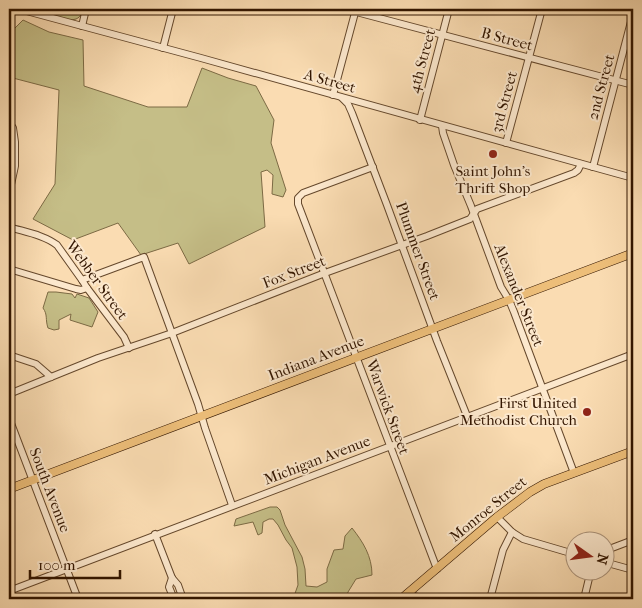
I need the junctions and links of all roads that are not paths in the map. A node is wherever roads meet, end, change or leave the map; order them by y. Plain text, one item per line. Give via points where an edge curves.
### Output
1 (19, 9) edge
2 (86, 9) edge
3 (173, 9) edge
4 (345, 9) edge
5 (449, 9) edge
6 (542, 9) edge
7 (356, 10) edge
8 (633, 14) edge
9 (82, 26) junction
10 (443, 35) junction
11 (163, 48) junction
12 (529, 58) junction
13 (616, 81) junction
14 (633, 85) edge
15 (333, 95) junction
16 (341, 97) junction
17 (420, 120) junction
18 (9, 122) edge
19 (442, 126) junction
20 (506, 143) junction
21 (580, 164) junction
22 (373, 167) junction
23 (593, 167) junction
24 (633, 178) edge
25 (9, 194) edge
26 (474, 214) junction
27 (9, 227) edge
28 (402, 245) junction
29 (633, 253) edge
30 (9, 269) edge
31 (325, 273) junction
32 (82, 280) junction
33 (87, 288) junction
34 (509, 300) junction
35 (433, 328) junction
36 (172, 333) junction
37 (129, 348) junction
38 (633, 354) edge
39 (9, 355) edge
40 (357, 358) junction
41 (51, 377) junction
42 (543, 388) junction
43 (9, 394) edge
44 (202, 416) junction
45 (467, 416) junction
46 (9, 418) edge
47 (390, 446) junction
48 (633, 451) edge
49 (574, 473) junction
50 (32, 480) junction
51 (9, 489) edge
52 (232, 505) junction
53 (497, 517) junction
54 (512, 532) junction
55 (155, 534) junction
56 (633, 540) edge
57 (614, 547) edge
58 (564, 551) edge
59 (614, 565) edge
60 (66, 568) junction
61 (437, 569) junction
62 (633, 570) edge
63 (172, 578) junction
64 (589, 580) edge
65 (9, 591) edge
66 (404, 597) edge
67 (78, 599) edge
68 (174, 599) edge
69 (183, 599) edge
70 (426, 599) edge
71 (490, 599) edge
72 (584, 599) edge

1 - 9 street, A Street
2 - 9 street
3 - 11 street
4 - 7 street, B Street
5 - 10 street, 4th Street
6 - 12 street, 3rd Street
7 - 10 street, B Street
7 - 15 street
8 - 13 street, 2nd Street
9 - 11 street, A Street
10 - 12 street, B Street
10 - 17 street, 4th Street
11 - 15 street, A Street
12 - 13 street, B Street
12 - 20 street, 3rd Street
13 - 14 street, B Street
13 - 23 street, 2nd Street
15 - 16 street, A Street
16 - 17 street, A Street
16 - 22 street, Plummer Street via 348,104
17 - 19 street, A Street
18 - 25 street via 15,142 15,166
19 - 20 street, A Street
19 - 26 street, Alexander Street
20 - 21 street, A Street
21 - 23 street, A Street
21 - 26 street, Fox Street via 574,173 477,209
22 - 28 street, Plummer Street
22 - 31 street, Warwick Street via 303,193 298,198
23 - 24 street, A Street
26 - 28 street, Fox Street via 470,219
26 - 34 street, Alexander Street via 501,287
27 - 32 street, Webber Street via 52,241
28 - 31 street, Fox Street
28 - 35 street, Plummer Street
29 - 34 main road, Indiana Avenue
30 - 33 street via 76,289
31 - 36 street, Fox Street
31 - 40 street, Warwick Street
32 - 33 street, Webber Street
32 - 36 street via 144,257
33 - 37 street, Webber Street
34 - 35 main road, Indiana Avenue
34 - 42 street, Alexander Street
35 - 40 main road, Indiana Avenue
35 - 45 street, Plummer Street
36 - 37 street, Fox Street
36 - 44 street
37 - 41 street, Fox Street
38 - 42 street, Michigan Avenue
39 - 41 street via 36,364
40 - 44 main road, Indiana Avenue
40 - 47 street, Warwick Street
41 - 43 street, Fox Street
42 - 45 street, Michigan Avenue
42 - 49 street, Alexander Street
44 - 50 main road, Indiana Avenue
44 - 52 street
45 - 47 street, Michigan Avenue
46 - 50 street, South Avenue
47 - 52 street, Michigan Avenue
47 - 61 street, Warwick Street
48 - 49 main road, Monroe Street
49 - 53 main road, Monroe Street via 534,489
50 - 51 main road, Indiana Avenue
50 - 60 street, South Avenue
52 - 55 street, Michigan Avenue
53 - 54 street
53 - 61 main road, Monroe Street
54 - 58 street
54 - 71 street via 503,550
55 - 60 street, Michigan Avenue
55 - 63 street
56 - 57 street
59 - 62 street
60 - 65 street, Michigan Avenue
60 - 67 street, South Avenue
61 - 66 main road, Monroe Street
63 - 68 street via 170,587
63 - 69 street
64 - 72 street
66 - 70 street

